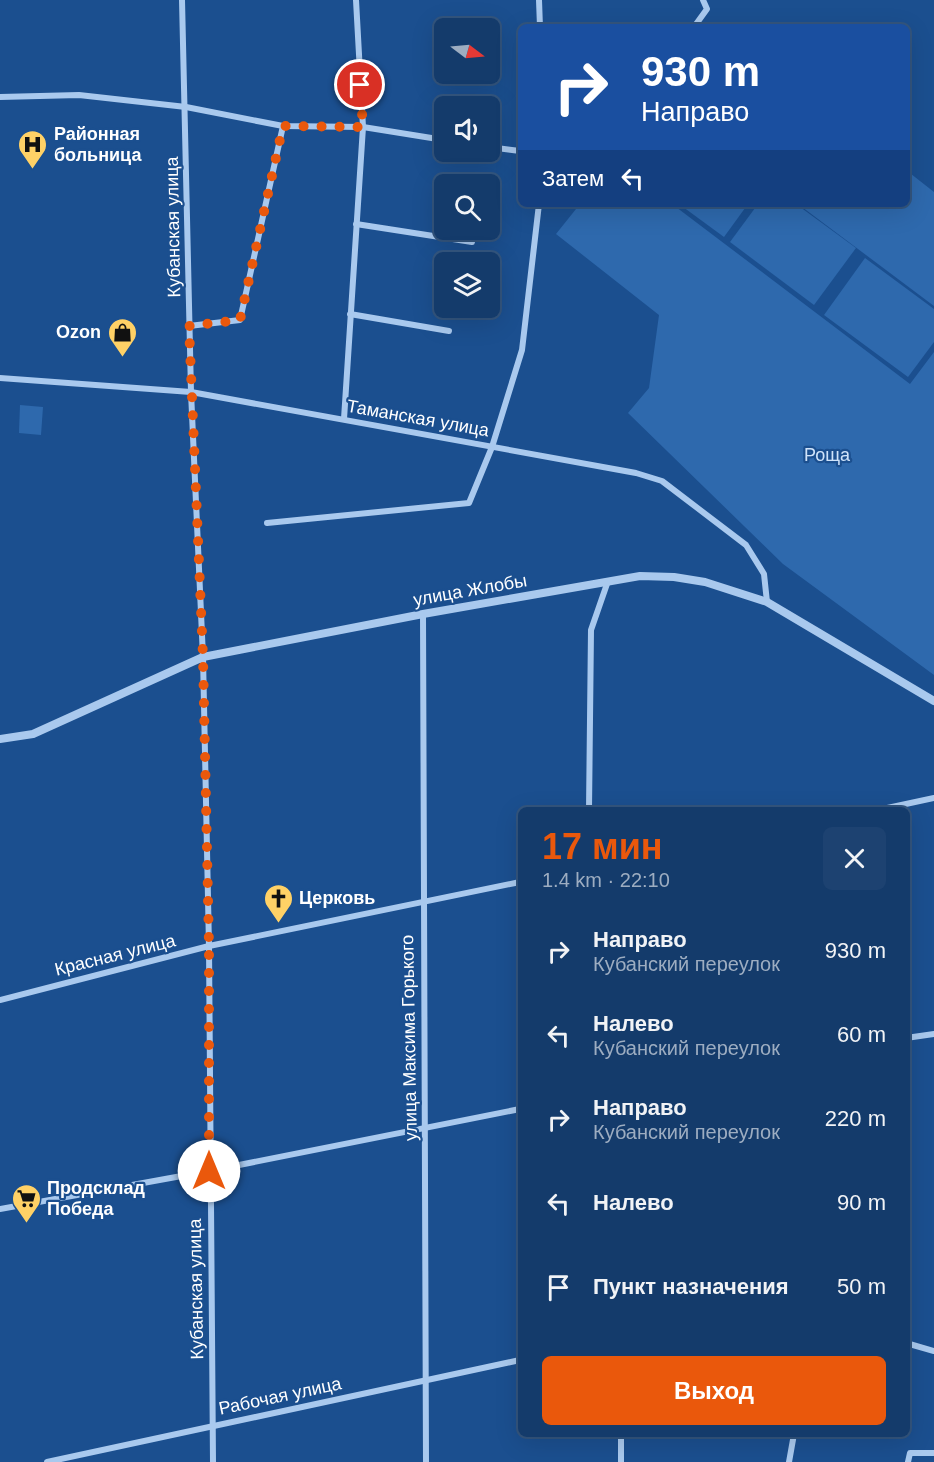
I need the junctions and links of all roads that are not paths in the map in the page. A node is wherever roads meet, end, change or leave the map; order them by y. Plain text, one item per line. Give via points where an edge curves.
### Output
1 (182, 0) edge
2 (356, 0) edge
3 (538, 0) edge
4 (703, 0) edge
5 (540, 24) edge
6 (696, 24) edge
7 (0, 97) edge
8 (186, 107) junction
9 (283, 126) junction
10 (363, 127) junction
11 (434, 138) edge
12 (500, 149) edge
13 (518, 152) edge
14 (539, 207) edge
15 (356, 224) junction
16 (472, 242) dead end
17 (350, 314) junction
18 (189, 326) junction
19 (449, 331) dead end
20 (0, 378) edge
21 (191, 392) junction
22 (344, 419) junction
23 (492, 447) junction
24 (267, 523) dead end
25 (608, 581) junction
26 (767, 602) junction
27 (423, 614) junction
28 (203, 657) junction
29 (934, 701) edge
30 (0, 739) edge
31 (934, 798) edge
32 (589, 807) edge
33 (892, 807) edge
34 (518, 882) edge
35 (423, 901) junction
36 (209, 946) junction
37 (0, 1000) edge
38 (934, 1034) edge
39 (910, 1037) edge
40 (518, 1109) edge
41 (425, 1128) junction
42 (209, 1171) junction
43 (0, 1209) edge
44 (910, 1344) edge
45 (934, 1351) edge
46 (518, 1360) edge
47 (425, 1380) junction
48 (213, 1425) junction
49 (621, 1437) edge
50 (793, 1437) edge
51 (934, 1453) edge
52 (47, 1462) edge
53 (213, 1462) edge
54 (426, 1462) edge
55 (621, 1462) edge
56 (789, 1462) edge
57 (908, 1462) edge

1 - 8 street, Кубанская улица
2 - 10 street
3 - 5 street
4 - 6 street via 707,9
7 - 8 street via 79,95
8 - 9 street
8 - 18 street, Кубанская улица
9 - 10 street
9 - 18 street via 240,320
10 - 11 street
10 - 15 street
12 - 13 street
14 - 23 street via 522,350
15 - 16 street
15 - 17 street
17 - 19 street
17 - 22 street
18 - 21 street, Кубанская улица
20 - 21 street, Таманская улица
21 - 22 street, Таманская улица
21 - 28 street, Кубанская улица
22 - 23 street, Таманская улица
23 - 24 street via 469,503
23 - 26 street, Таманская улица via 636,473 662,482 746,545 764,574
25 - 26 street, улица Жлобы via 640,576 674,577 705,582
25 - 27 street, улица Жлобы
25 - 32 street via 591,630
26 - 29 street, улица Жлобы
27 - 28 street, улица Жлобы
27 - 35 street, улица Максима Горького
28 - 30 street, улица Жлобы via 33,734
28 - 36 street, Кубанская улица
31 - 33 street
34 - 35 street, Красная улица
35 - 36 street, Красная улица
35 - 41 street, улица Максима Горького
36 - 37 street, Красная улица
36 - 42 street, Кубанская улица
38 - 39 street
40 - 41 street
41 - 42 street
41 - 47 street, улица Максима Горького
42 - 43 street
42 - 48 street, Кубанская улица
44 - 45 street
46 - 47 street, Рабочая улица
47 - 48 street, Рабочая улица
47 - 54 street, улица Максима Горького
48 - 52 street, Рабочая улица
48 - 53 street, Кубанская улица
49 - 55 street
50 - 56 street
51 - 57 street via 910,1454

